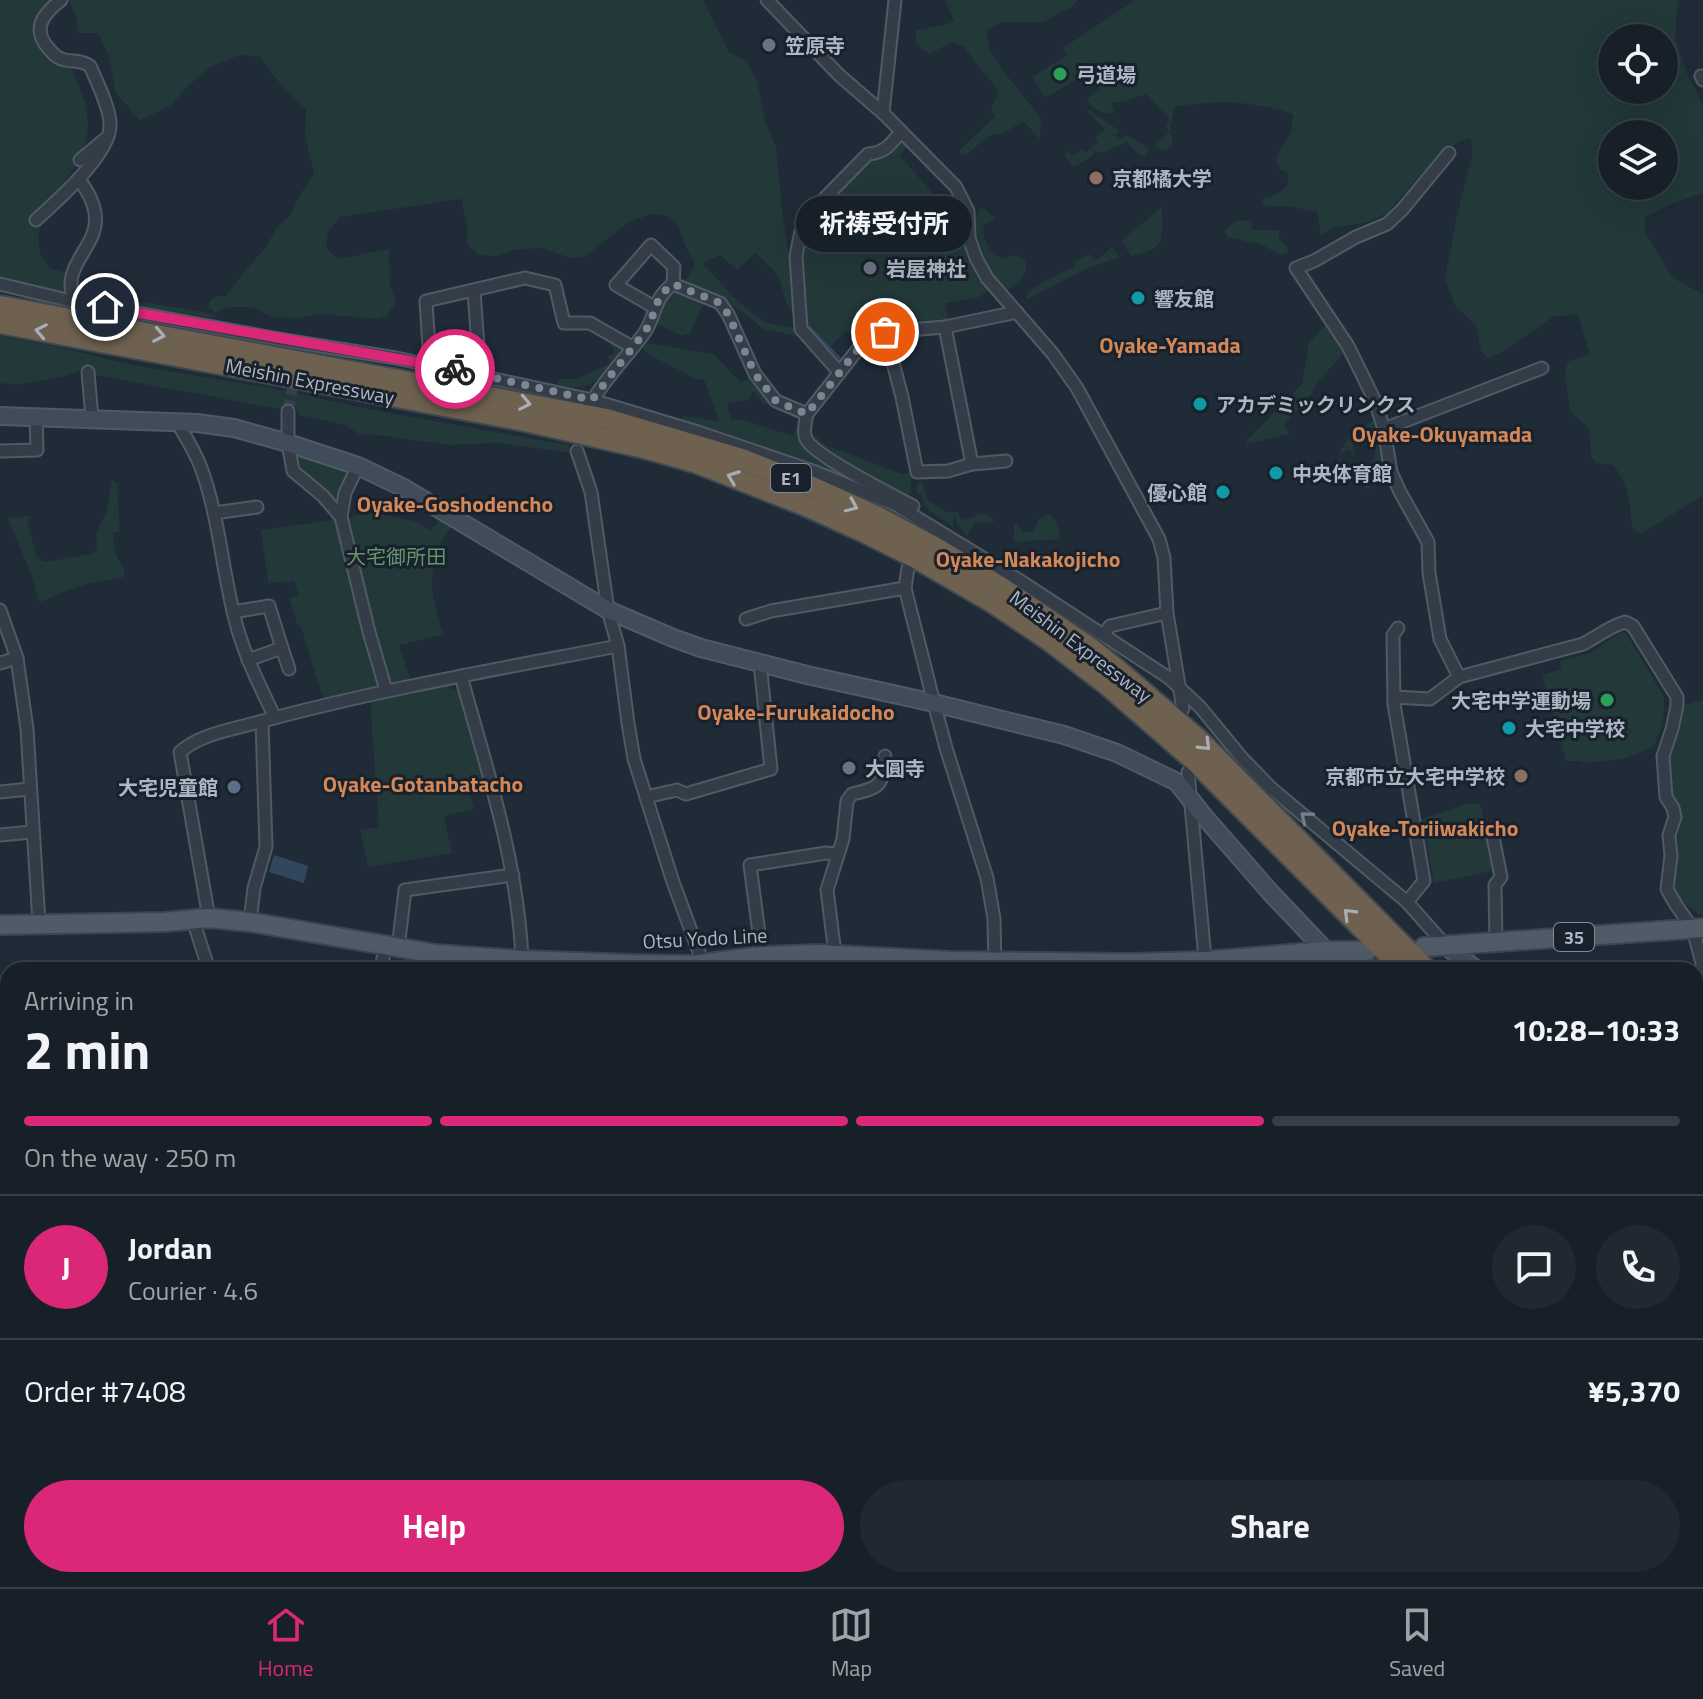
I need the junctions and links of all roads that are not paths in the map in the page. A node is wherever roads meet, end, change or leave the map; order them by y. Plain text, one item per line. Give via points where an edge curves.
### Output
1 (61, 0) edge
2 (767, 0) edge
3 (895, 0) edge
4 (883, 113) junction
5 (901, 132) junction
6 (107, 138) junction
7 (1449, 153) dead end
8 (80, 160) dead end
9 (79, 179) junction
10 (36, 220) dead end
11 (0, 284) edge
12 (673, 284) junction
13 (474, 291) junction
14 (75, 301) junction
15 (0, 306) edge
16 (654, 307) junction
17 (1017, 312) junction
18 (0, 323) edge
19 (945, 327) junction
20 (885, 332) junction
21 (632, 347) junction
22 (430, 364) junction
23 (1542, 368) dead end
24 (88, 372) dead end
25 (839, 372) junction
26 (480, 374) junction
27 (592, 401) junction
28 (288, 411) tunnel mouth
29 (807, 414) junction
30 (0, 416) edge
31 (36, 416) junction
32 (92, 418) junction
33 (177, 422) junction
34 (1384, 429) junction
35 (288, 443) junction
36 (0, 451) edge
37 (577, 451) dead end
38 (1006, 461) dead end
39 (972, 464) junction
40 (358, 466) junction
41 (257, 507) dead end
42 (913, 510) junction
43 (214, 513) junction
44 (341, 517) junction
45 (908, 568) dead end
46 (905, 588) junction
47 (0, 610) edge
48 (608, 610) junction
49 (233, 612) junction
50 (1167, 613) junction
51 (746, 619) dead end
52 (1398, 628) dead end
53 (1104, 634) junction
54 (618, 646) junction
55 (282, 648) junction
56 (17, 658) junction
57 (248, 660) junction
58 (0, 663) edge
59 (760, 663) junction
60 (289, 669) dead end
61 (461, 676) junction
62 (1459, 677) junction
63 (1180, 688) junction
64 (386, 690) junction
65 (1394, 697) junction
66 (934, 703) junction
67 (1183, 709) dead end
68 (275, 718) junction
69 (262, 722) junction
70 (885, 756) dead end
71 (1188, 772) dead end
72 (29, 789) junction
73 (0, 792) edge
74 (646, 797) junction
75 (1191, 800) junction
76 (32, 832) junction
77 (1492, 832) dead end
78 (0, 835) edge
79 (837, 854) junction
80 (513, 875) junction
81 (1407, 902) junction
82 (201, 919) junction
83 (250, 922) junction
84 (39, 923) junction
85 (0, 925) edge
86 (1698, 929) edge
87 (1496, 942) junction
88 (1446, 946) junction
89 (392, 947) junction
90 (1424, 947) dead end
91 (1326, 951) junction
92 (1362, 951) joint
93 (835, 954) junction
94 (762, 956) junction
95 (522, 960) junction
96 (208, 962) edge
97 (385, 962) edge
98 (486, 962) edge
99 (510, 962) edge
100 (580, 962) edge
101 (694, 962) edge
102 (722, 962) edge
103 (895, 962) edge
104 (937, 962) edge
105 (961, 962) edge
106 (995, 962) edge
107 (1205, 962) edge
108 (1237, 962) edge
109 (1367, 962) edge
110 (1396, 962) edge
111 (1419, 962) edge
112 (1467, 962) edge
113 (1702, 962) edge

1 - 6 street via 43,17 41,40 62,60 90,66 111,124
2 - 4 street
3 - 4 street
4 - 5 street
5 - 17 street via 956,187 968,211 976,258
5 - 25 street via 886,149 868,154 815,208 801,231 796,256 801,329
6 - 8 street
6 - 9 street
7 - 34 street via 1387,224 1296,268 1348,346
9 - 10 street
9 - 14 street via 92,198 96,221 70,283
11 - 14 street
12 - 16 street
12 - 16 street via 674,267 651,245 616,285
12 - 29 street via 720,303 755,374 776,401
13 - 21 street via 525,278 555,285 564,323 590,323
13 - 22 street via 426,301
13 - 26 street
14 - 22 street
15 -> 111 highway, Meishin Expressway / E1 via 607,419 742,459 874,515 999,586 1127,678 1198,739
16 - 21 street via 647,329
17 - 19 street
17 - 50 street via 1077,388 1159,539
110 -> 18 highway, Meishin Expressway / E1 via 1195,761 1106,684 992,602 866,533 697,463 644,448
19 - 20 street
19 - 39 street
20 - 25 street via 866,339
20 - 39 street via 917,472
21 - 27 street
22 - 26 street
23 - 34 street
24 - 32 street
25 - 29 street
26 - 27 street
27 - 42 street via 813,471
28 - 35 street
29 - 42 street via 806,439 813,448
30 - 31 street
31 - 32 street
31 - 36 street via 37,450
32 - 33 street
33 - 35 street via 234,428
33 - 43 street via 199,464
34 - 62 street via 1391,472 1428,542 1440,639
35 - 40 street
35 - 44 street via 293,471
37 - 48 street via 591,492
38 - 39 street
40 - 44 street
40 - 48 street
41 - 43 street
42 - 53 street
43 - 49 street
44 - 64 street
45 - 46 street
46 - 51 street
46 - 66 street
47 - 56 street
48 - 54 street
48 - 59 street via 701,648
49 - 55 street via 269,606
49 - 57 street
50 - 53 street via 1110,626
50 - 63 street
52 - 65 street via 1393,635
53 - 63 street
54 - 61 street
54 - 74 street via 634,759
55 - 57 street
55 - 60 street
56 - 58 street
56 - 72 street
57 - 68 street
59 - 66 street
59 - 74 street via 771,769 686,794 677,790
61 - 64 street
61 - 80 street
62 - 65 street via 1430,699
62 - 86 street via 1583,644 1615,624 1633,626 1677,697 1663,756 1666,797 1675,817 1667,889
63 - 67 street
81 -> 63 street via 1271,788
64 - 68 street
65 - 81 street via 1424,881
66 - 75 street via 1117,753 1177,782
66 - 106 street via 987,878
68 - 69 street
69 - 82 street via 219,733 180,752
69 - 83 street via 266,847
70 - 79 street via 883,778 847,801
71 - 75 street
72 - 73 street
72 - 76 street
74 - 101 street
75 - 91 street
75 - 107 street
76 - 78 street
76 - 84 street
77 - 87 street via 1501,877 1495,885
79 - 93 street via 827,890
79 - 94 street via 750,865
80 - 89 street via 405,890
80 - 95 street
81 - 88 street
82 - 83 main road, Otsu Yodo Line
82 - 84 main road, Otsu Yodo Line
82 - 96 street
83 - 89 main road, Otsu Yodo Line
84 - 85 main road, Otsu Yodo Line
86 - 87 main road, 35
86 - 113 street
87 - 88 main road, 35
88 - 90 main road, 35
88 - 112 street
89 - 97 street
89 - 98 main road, Otsu Yodo Line
91 - 92 main road, Otsu Yodo Line
91 - 108 main road, Otsu Yodo Line
92 - 109 street
93 - 94 main road, Otsu Yodo Line
93 - 103 main road, Otsu Yodo Line
94 - 102 main road, Otsu Yodo Line
95 - 99 main road, Otsu Yodo Line
95 - 100 main road, Otsu Yodo Line
104 - 105 main road, Otsu Yodo Line

